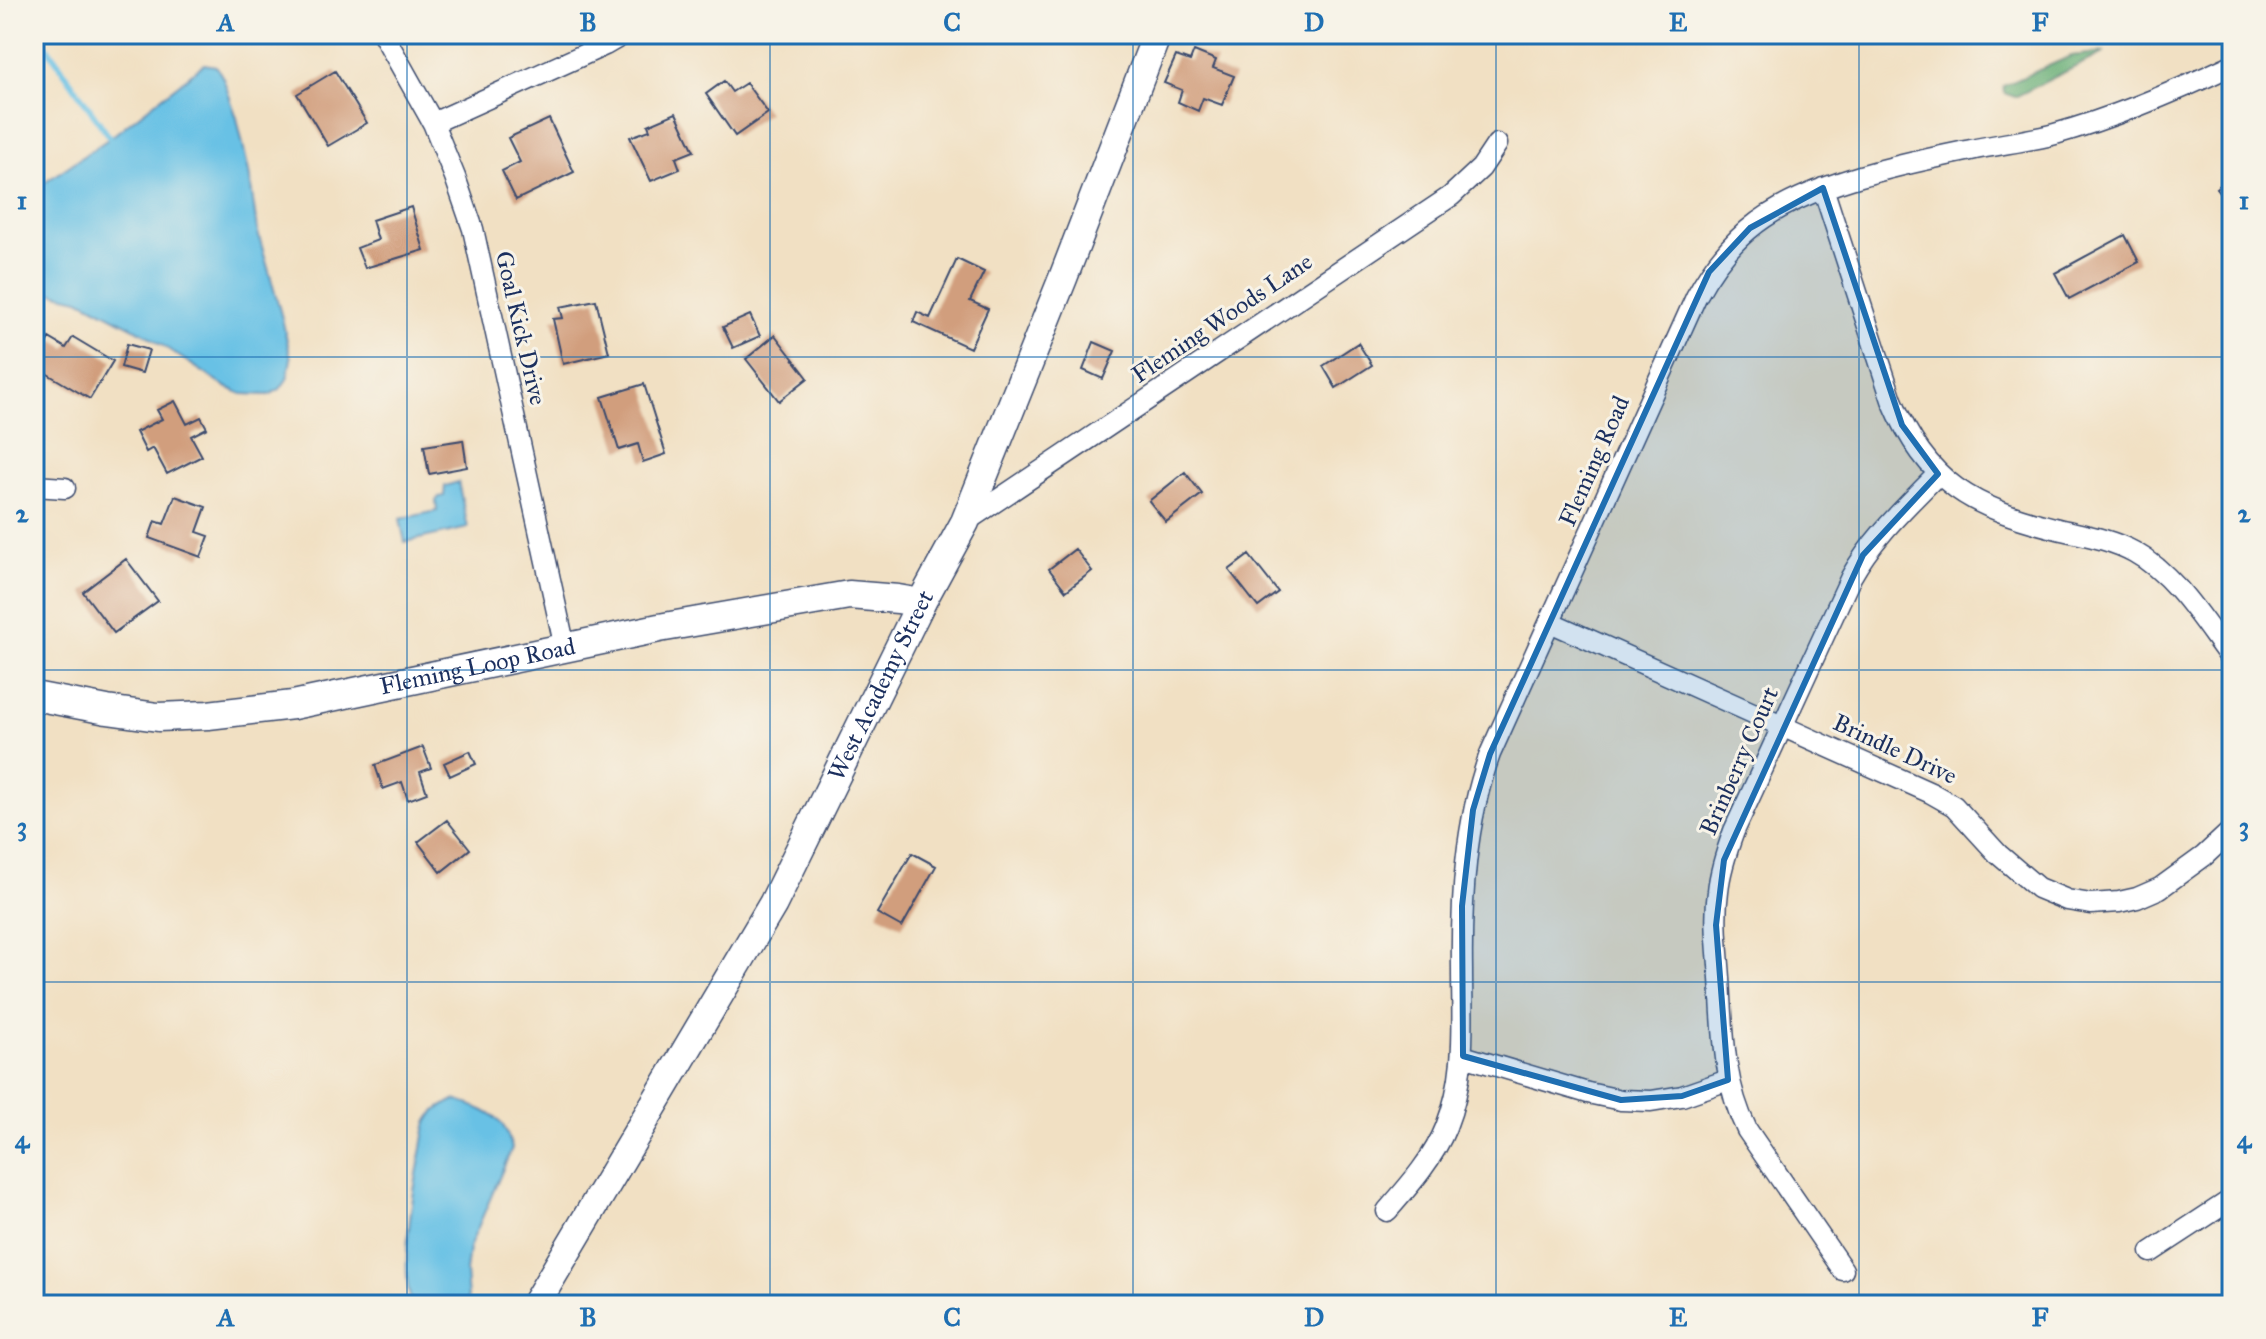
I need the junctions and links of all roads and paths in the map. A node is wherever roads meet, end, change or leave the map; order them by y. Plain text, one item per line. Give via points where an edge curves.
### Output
1 (383, 34) edge
2 (624, 34) edge
3 (1157, 34) edge
4 (2232, 65) edge
5 (433, 123) junction
6 (1497, 144) dead end
7 (1823, 188) junction
8 (1938, 474) junction
9 (34, 486) edge
10 (65, 488) dead end
11 (965, 522) junction
12 (921, 603) junction
13 (1550, 622) junction
14 (565, 648) junction
15 (2232, 660) edge
16 (34, 696) edge
17 (1782, 726) junction
18 (2232, 830) edge
19 (1463, 1056) junction
20 (1728, 1080) junction
21 (2232, 1199) edge
22 (1387, 1211) dead end
23 (2151, 1252) dead end
24 (1843, 1270) dead end
25 (535, 1305) edge

1 - 5 street, Goal Kick Drive
2 - 5 street
3 - 11 main road, West Academy Street
4 - 7 street, Fleming Road via 2164,97 2055,134
5 - 14 street, Goal Kick Drive via 473,229
6 - 11 street, Fleming Woods Lane via 1451,196
7 - 8 street via 1902,425
7 - 13 street, Fleming Road via 1750,228 1709,272
8 - 15 street via 1992,510 2137,553 2180,592
8 - 17 street, Brinberry Court via 1863,555
9 - 10 street
11 - 12 main road, West Academy Street
12 - 14 main road, Fleming Loop Road via 849,595
12 - 25 main road, West Academy Street via 773,904
13 - 17 street, Brindle Drive
13 - 19 street, Fleming Road via 1490,754 1473,810 1462,906
14 - 16 main road, Fleming Loop Road via 293,705 208,715 158,717
17 - 18 street, Brindle Drive via 1954,806 2020,874 2067,900 2091,904 2137,898 2160,888
17 - 20 street, Brinberry Court via 1734,831 1718,891
19 - 20 street via 1621,1100 1682,1096
19 - 22 street, Fleming Road via 1446,1129
20 - 24 street, Brinberry Court via 1747,1130
21 - 23 street

